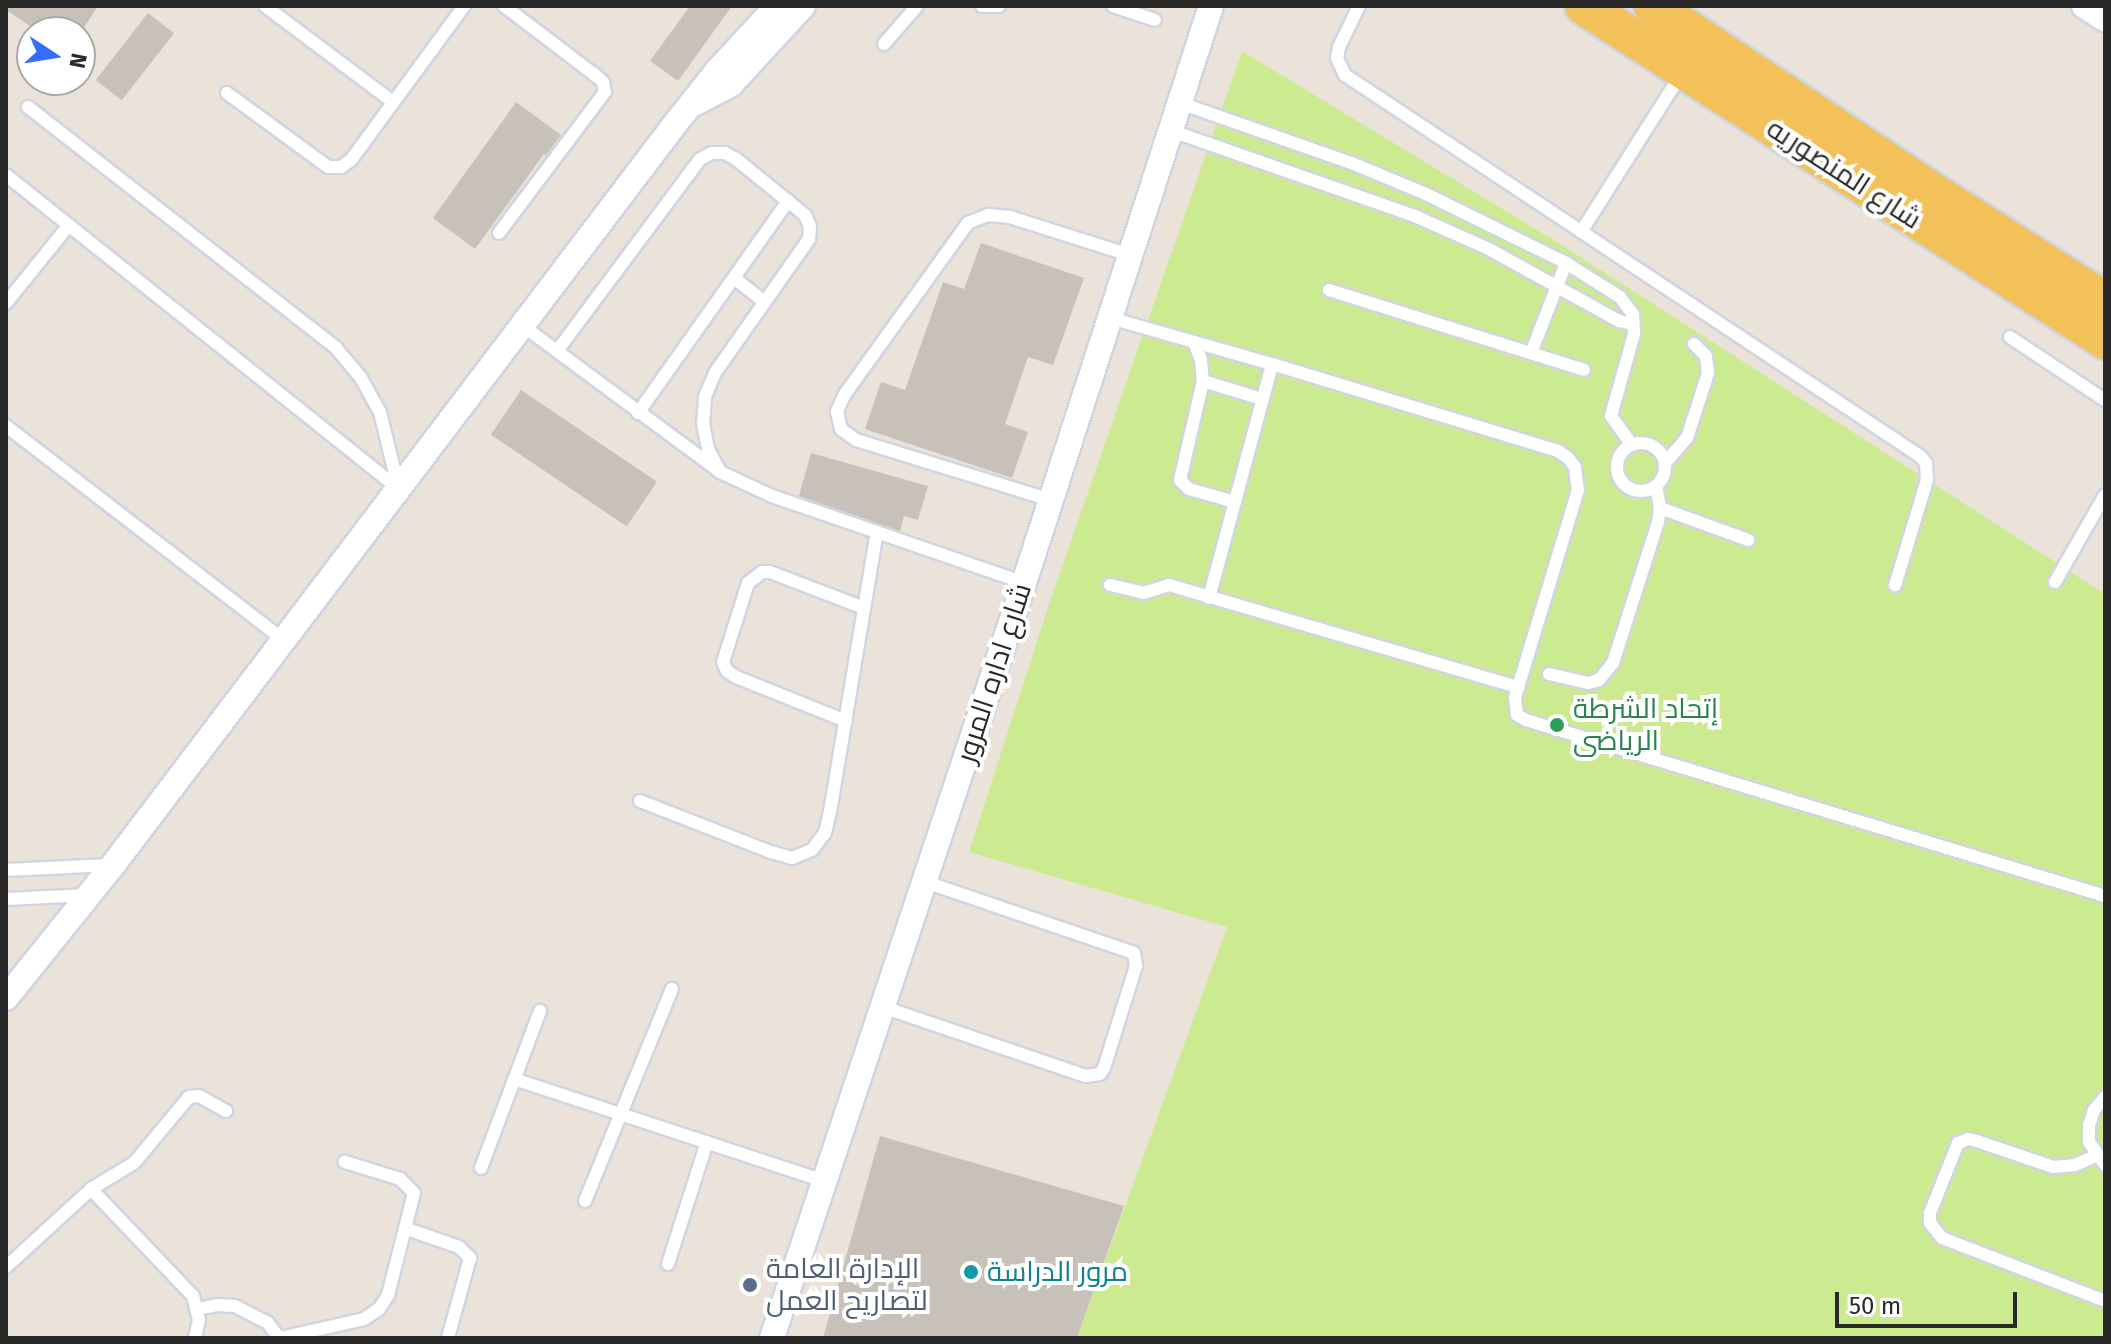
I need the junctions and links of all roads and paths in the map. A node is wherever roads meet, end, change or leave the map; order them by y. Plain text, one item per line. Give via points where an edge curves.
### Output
1 (265, 6) edge
2 (464, 6) edge
3 (504, 6) edge
4 (777, 6) edge
5 (803, 6) edge
6 (917, 6) edge
7 (982, 6) edge
8 (999, 6) edge
9 (1113, 6) edge
10 (1211, 6) edge
11 (1359, 6) edge
12 (1584, 6) edge
13 (1653, 6) edge
14 (2084, 6) edge
15 (2105, 19) edge
16 (1155, 20) dead end
17 (884, 44) dead end
18 (1694, 55) junction
19 (227, 93) dead end
20 (393, 102) junction
21 (1180, 103) junction
22 (694, 104) junction
23 (28, 107) dead end
24 (1172, 131) junction
25 (6, 175) edge
26 (788, 201) junction
27 (69, 225) junction
28 (1581, 232) junction
29 (499, 233) dead end
30 (1130, 255) junction
31 (1566, 263) junction
32 (734, 278) junction
33 (1557, 286) junction
34 (1329, 290) dead end
35 (2105, 301) edge
36 (765, 302) junction
37 (6, 303) edge
38 (1110, 318) junction
39 (1633, 324) junction
40 (523, 326) junction
41 (2010, 337) dead end
42 (2105, 340) edge
43 (1194, 342) junction
44 (1694, 344) dead end
45 (557, 351) junction
46 (1531, 353) junction
47 (1272, 364) junction
48 (1584, 370) dead end
49 (1203, 381) junction
50 (1262, 399) junction
51 (2105, 400) edge
52 (638, 413) junction
53 (6, 426) edge
54 (1632, 445) junction
55 (1665, 463) junction
56 (720, 472) junction
57 (1656, 486) junction
58 (399, 489) junction
59 (2105, 495) edge
60 (1051, 500) junction
61 (1235, 502) junction
62 (1660, 508) junction
63 (877, 532) junction
64 (1748, 540) dead end
65 (2055, 582) dead end
66 (1024, 583) junction
67 (1110, 585) dead end
68 (1895, 585) dead end
69 (1209, 598) junction
70 (864, 608) junction
71 (284, 640) junction
72 (1549, 674) dead end
73 (1518, 687) junction
74 (846, 721) junction
75 (640, 801) dead end
76 (113, 865) junction
77 (6, 870) edge
78 (925, 882) junction
79 (90, 894) junction
80 (2105, 896) edge
81 (6, 899) edge
82 (672, 989) dead end
83 (6, 998) edge
84 (883, 1007) junction
85 (540, 1011) dead end
86 (514, 1079) junction
87 (2105, 1097) edge
88 (226, 1111) dead end
89 (620, 1114) junction
90 (707, 1142) junction
91 (2101, 1161) edge
92 (345, 1162) dead end
93 (481, 1168) dead end
94 (824, 1181) junction
95 (91, 1189) junction
96 (585, 1201) dead end
97 (407, 1229) junction
98 (668, 1264) dead end
99 (6, 1267) edge
100 (2105, 1301) edge
101 (198, 1309) junction
102 (195, 1338) edge
103 (280, 1338) edge
104 (448, 1338) edge
105 (772, 1338) edge

1 - 20 lane
2 - 20 lane
3 - 29 lane via 595,75 605,92
4 - 22 street
5 - 22 street via 731,84
6 - 17 lane
7 - 8 lane
9 - 16 lane
10 - 21 street, شارع اداره المرور
11 - 28 lane via 1339,47 1337,58 1345,75
12 - 18 main road, شارع المنصوريه
13 - 18 main road, شارع المنصوريه
14 - 15 street
18 - 28 lane
18 - 35 main road, شارع المنصوريه via 1919,183
18 - 42 main road, شارع المنصوريه
19 - 20 lane via 328,167 351,160
21 - 24 street, شارع اداره المرور
21 - 31 lane via 1354,164
22 - 40 street
23 - 58 lane via 336,348 380,412
24 - 30 street, شارع اداره المرور
24 - 33 lane via 1417,217
25 - 27 lane
26 - 32 lane
26 - 36 lane via 805,215 809,239
26 - 45 lane via 725,153 700,159
27 - 37 lane
27 - 58 lane
28 - 68 lane via 1920,456 1927,480
30 - 38 street, شارع اداره المرور
30 - 60 lane via 1010,217 988,215 968,223 837,411 841,429 856,440
31 - 33 lane
31 - 39 lane via 1620,297 1633,314
32 - 36 lane
32 - 52 lane
33 - 39 lane
33 - 46 lane
34 - 46 lane
36 - 56 lane via 715,373 705,397 708,449
38 - 43 lane
38 - 60 street, شارع اداره المرور
39 - 54 lane via 1633,344 1611,416
40 - 45 lane
40 - 58 street
41 - 51 lane
43 - 47 lane
43 - 49 lane
44 - 55 lane via 1706,356 1708,373 1687,438
45 - 52 lane
46 - 48 lane
47 - 50 lane
47 - 73 lane via 1558,451 1575,467 1578,490
49 - 50 lane
49 - 61 lane via 1180,480 1189,489
50 - 61 lane
52 - 56 lane
53 - 71 lane
54 - 55 lane via 1653,446
54 - 57 lane via 1618,459 1620,479 1637,491
55 - 57 lane
56 - 63 lane
57 - 62 lane
58 - 71 street
59 - 65 lane
60 - 66 street, شارع اداره المرور
61 - 69 lane
62 - 64 lane
62 - 72 lane via 1607,673 1588,683
63 - 66 lane
63 - 70 lane
66 - 78 street, شارع اداره المرور
67 - 69 lane via 1144,593 1169,585
69 - 73 lane
70 - 74 lane
70 - 74 lane via 762,572 748,583 723,662 736,677
71 - 76 street
73 - 80 lane via 1514,706 1526,720
74 - 75 lane via 825,833 812,850 792,858
76 - 77 lane
76 - 79 street
78 - 84 street, شارع اداره المرور
78 - 84 lane via 1134,953 1136,966 1104,1068 1086,1076
79 - 81 lane
79 - 83 street
82 - 89 lane
84 - 94 street, شارع اداره المرور
85 - 86 lane
86 - 89 lane
86 - 93 lane
87 - 91 lane via 2089,1125 2089,1142
88 - 95 lane via 199,1096 189,1097 134,1163
89 - 90 lane
89 - 96 lane
90 - 94 lane
90 - 98 lane
91 - 100 lane via 2053,1167 1968,1139 1958,1143 1930,1223 1942,1238
92 - 97 lane via 409,1185 414,1193
94 - 105 street, شارع اداره المرور
95 - 99 lane
95 - 101 lane via 185,1286
97 - 103 lane via 379,1309 364,1319
97 - 104 lane via 459,1247 470,1258
101 - 102 lane
101 - 103 lane via 235,1306 261,1317

